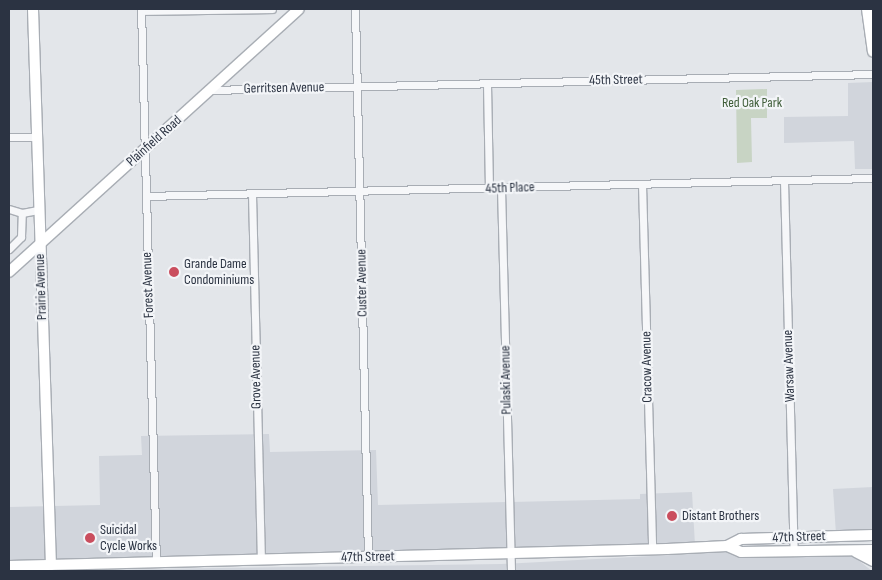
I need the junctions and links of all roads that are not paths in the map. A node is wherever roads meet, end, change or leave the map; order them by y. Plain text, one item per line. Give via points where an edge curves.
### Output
1 (33, 9) edge
2 (272, 9) edge
3 (299, 9) edge
4 (356, 9) edge
5 (866, 9) edge
6 (141, 10) edge
7 (873, 52) edge
8 (873, 74) edge
9 (487, 84) junction
10 (358, 87) junction
11 (210, 90) junction
12 (9, 137) edge
13 (36, 137) junction
14 (145, 150) junction
15 (873, 178) edge
16 (784, 181) junction
17 (642, 184) junction
18 (489, 188) junction
19 (501, 188) junction
20 (360, 191) junction
21 (252, 194) junction
22 (146, 196) junction
23 (9, 209) edge
24 (38, 210) junction
25 (22, 213) junction
26 (40, 244) junction
27 (9, 249) edge
28 (9, 272) edge
29 (873, 535) edge
30 (794, 537) junction
31 (727, 546) junction
32 (652, 549) junction
33 (873, 550) edge
34 (794, 551) junction
35 (853, 551) junction
36 (510, 553) junction
37 (368, 557) junction
38 (261, 559) junction
39 (873, 561) edge
40 (156, 562) junction
41 (51, 565) junction
42 (9, 566) edge
43 (510, 571) edge

1 - 13 main road, Prairie Avenue
2 - 6 street
3 - 11 main road, Plainfield Road
4 - 10 street, Custer Avenue
5 - 7 main road
6 - 14 street, Forest Avenue
8 - 9 street, 45th Street
9 - 10 street, 45th Street
9 - 18 street
10 - 11 street, Gerritsen Avenue
10 - 20 street, Custer Avenue
11 - 14 main road, Plainfield Road
12 - 13 street
13 - 24 main road, Prairie Avenue
14 - 22 street, Forest Avenue
14 - 26 main road, Plainfield Road
15 - 16 street, 45th Place
16 - 17 street, 45th Place
16 - 30 street, Warsaw Avenue
17 - 19 street, 45th Place
17 - 32 street, Cracow Avenue
18 - 19 street, 45th Place
18 - 20 street, 45th Place
19 - 36 street, Pulaski Avenue
20 - 21 street, 45th Place
20 - 37 street, Custer Avenue
21 - 22 street, 45th Place
21 - 38 street, Grove Avenue
22 - 40 street, Forest Avenue
23 - 25 street
24 - 25 street
24 - 26 main road, Prairie Avenue
25 - 27 street via 21,237
26 - 28 main road, Plainfield Road
26 - 41 main road, Prairie Avenue
29 - 30 main road, 47th Street
30 - 31 main road, 47th Street via 741,539
30 - 34 street, Warsaw Avenue
31 - 32 main road, 47th Street
31 - 34 main road, 47th Street via 741,552
32 - 36 main road, 47th Street
33 - 35 main road, 47th Street
34 - 35 main road, 47th Street
35 - 39 main road
36 - 37 main road, 47th Street
36 - 43 street, Pulaski Avenue
37 - 38 main road, 47th Street
38 - 40 main road, 47th Street
40 - 41 main road, 47th Street
41 - 42 main road, 47th Street

